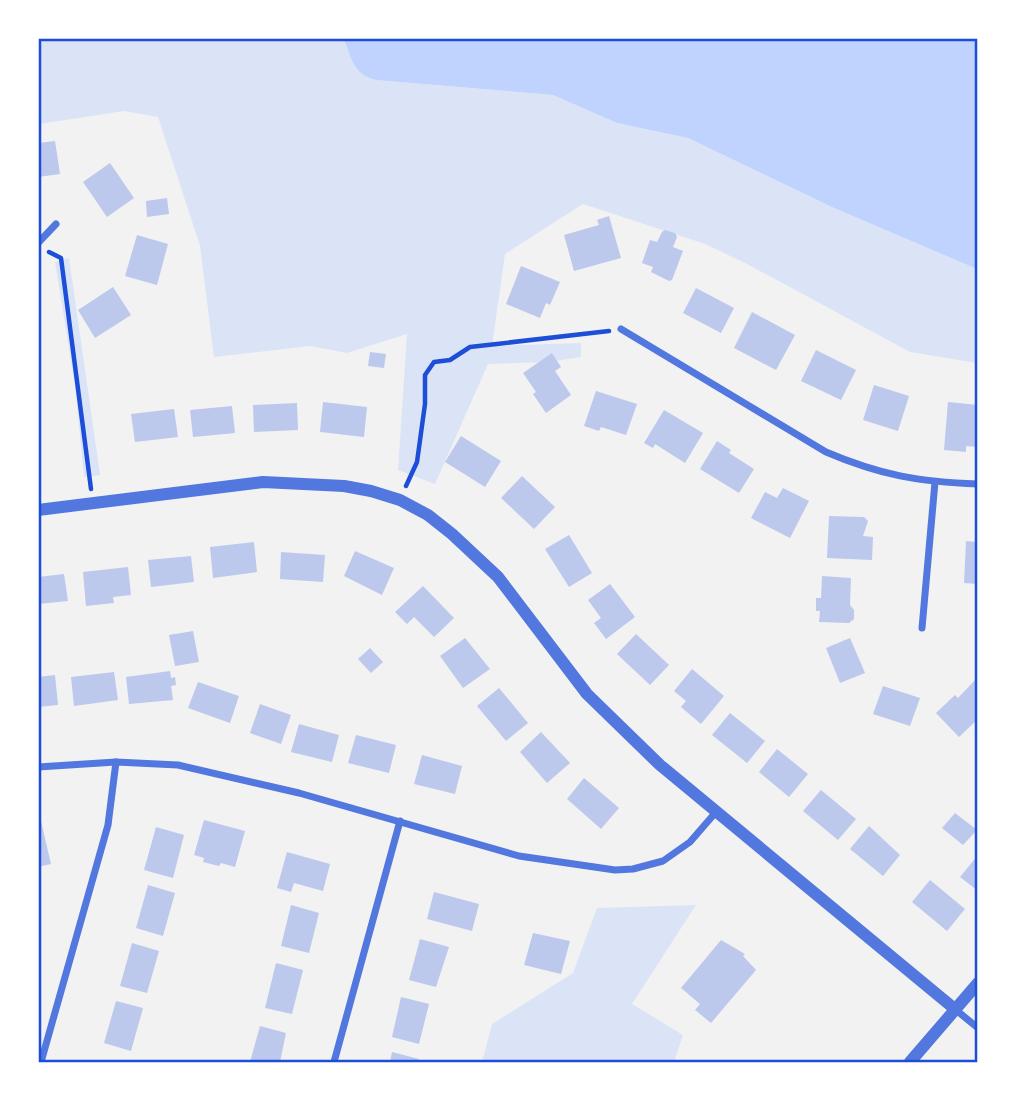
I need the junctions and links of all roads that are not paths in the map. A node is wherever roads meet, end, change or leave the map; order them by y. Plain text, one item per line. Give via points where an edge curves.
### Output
1 (56, 224) dead end
2 (38, 245) edge
3 (621, 329) road end
4 (934, 482) junction
5 (978, 484) edge
6 (38, 510) edge
7 (922, 628) dead end
8 (116, 762) junction
9 (38, 767) edge
10 (716, 813) junction
11 (400, 821) junction
12 (978, 983) edge
13 (956, 1010) junction
14 (978, 1028) edge
15 (41, 1062) edge
16 (334, 1062) edge
17 (910, 1062) edge

1 - 2 street
3 - 4 street via 826,453 892,476
4 - 5 street
4 - 7 street
6 - 10 street via 263,482 344,486 400,500 480,558 587,694
8 - 9 street
8 - 11 street via 178,765
8 - 15 street via 108,825
10 - 11 street via 671,856 624,870 519,856
10 - 13 street
11 - 16 street
12 - 13 street
13 - 14 street
13 - 17 street

